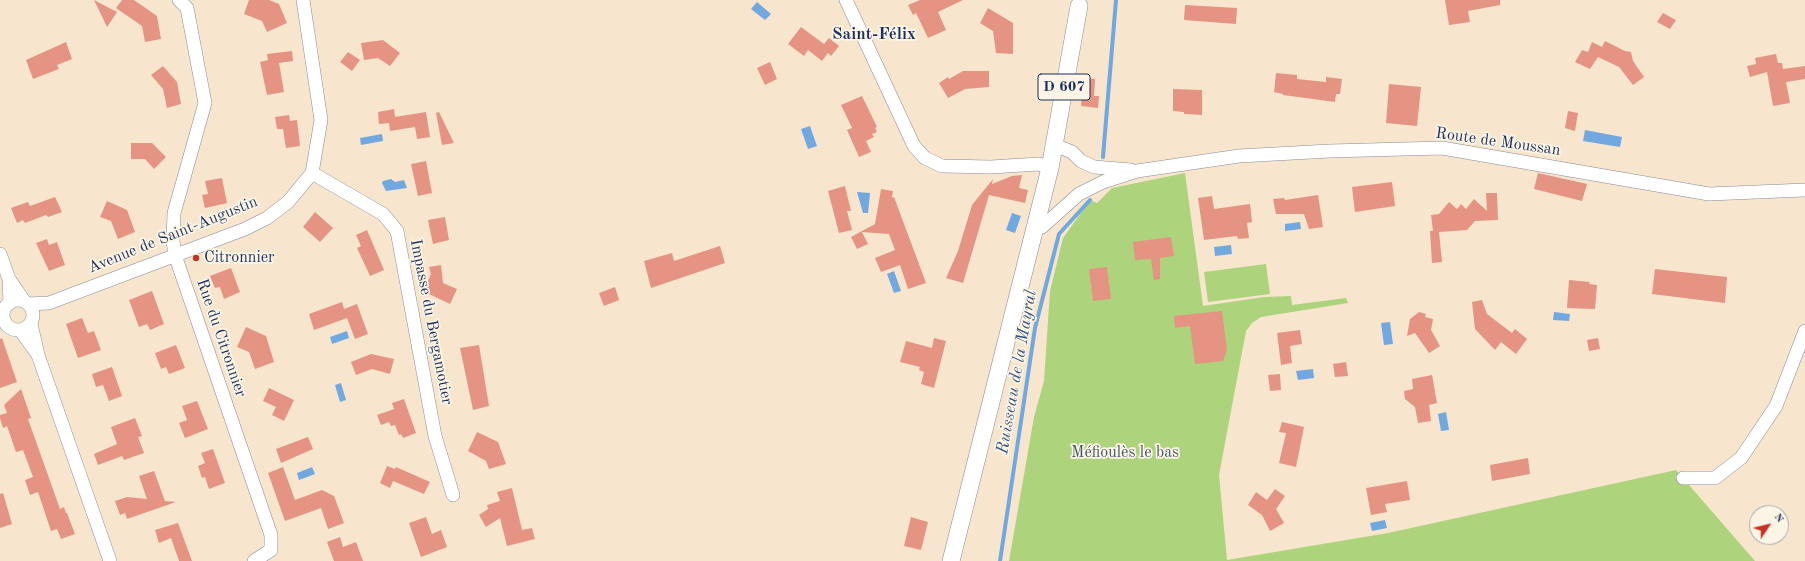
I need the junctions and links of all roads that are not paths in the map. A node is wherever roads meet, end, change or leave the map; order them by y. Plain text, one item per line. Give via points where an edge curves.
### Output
1 (179, 0) edge
2 (303, 0) edge
3 (846, 0) edge
4 (1079, 3) edge
5 (1062, 148) junction
6 (1050, 168) junction
7 (1137, 171) junction
8 (312, 173) junction
9 (1805, 190) edge
10 (1042, 227) junction
11 (0, 254) edge
12 (175, 255) junction
13 (9, 279) junction
14 (26, 302) junction
15 (49, 303) junction
16 (4, 315) edge
17 (1012, 320) junction
18 (28, 324) junction
19 (1805, 331) edge
20 (1683, 478) dead end
21 (453, 495) dead end
22 (110, 561) edge
23 (254, 561) edge
24 (951, 561) edge

1 - 12 street, Rue du Citronnier via 187,8 205,103 174,213
2 - 8 street, Avenue de Saint-Augustin via 322,120
3 - 6 street via 914,146 925,158 942,166 1039,164
4 - 5 main road, D 607 via 1071,94
4 - 6 main road, D 607
5 - 7 street via 1094,167
5 - 10 main road, D 607 via 1058,177
6 - 17 main road, D 607
7 - 9 street, Route de Moussan via 1239,156 1442,148 1710,194
7 - 10 street via 1103,182 1079,194
8 - 12 street, Avenue de Saint-Augustin via 288,202 267,218
8 - 21 street, Impasse du Bergamotier via 383,214 397,231 436,436
10 - 17 main road, D 607
11 - 13 street
12 - 15 street, Avenue de Saint-Augustin
12 - 23 street, Rue du Citronnier via 271,535 271,550
13 - 14 street
13 - 16 street
14 - 15 street, Avenue de Saint-Augustin
14 - 16 street via 16,300
14 - 18 street via 32,309
15 - 18 street, Avenue de Saint-Augustin
16 - 18 street via 10,328
17 - 24 main road, D 607
18 - 22 street
19 - 20 street via 1776,406 1741,458 1715,478

